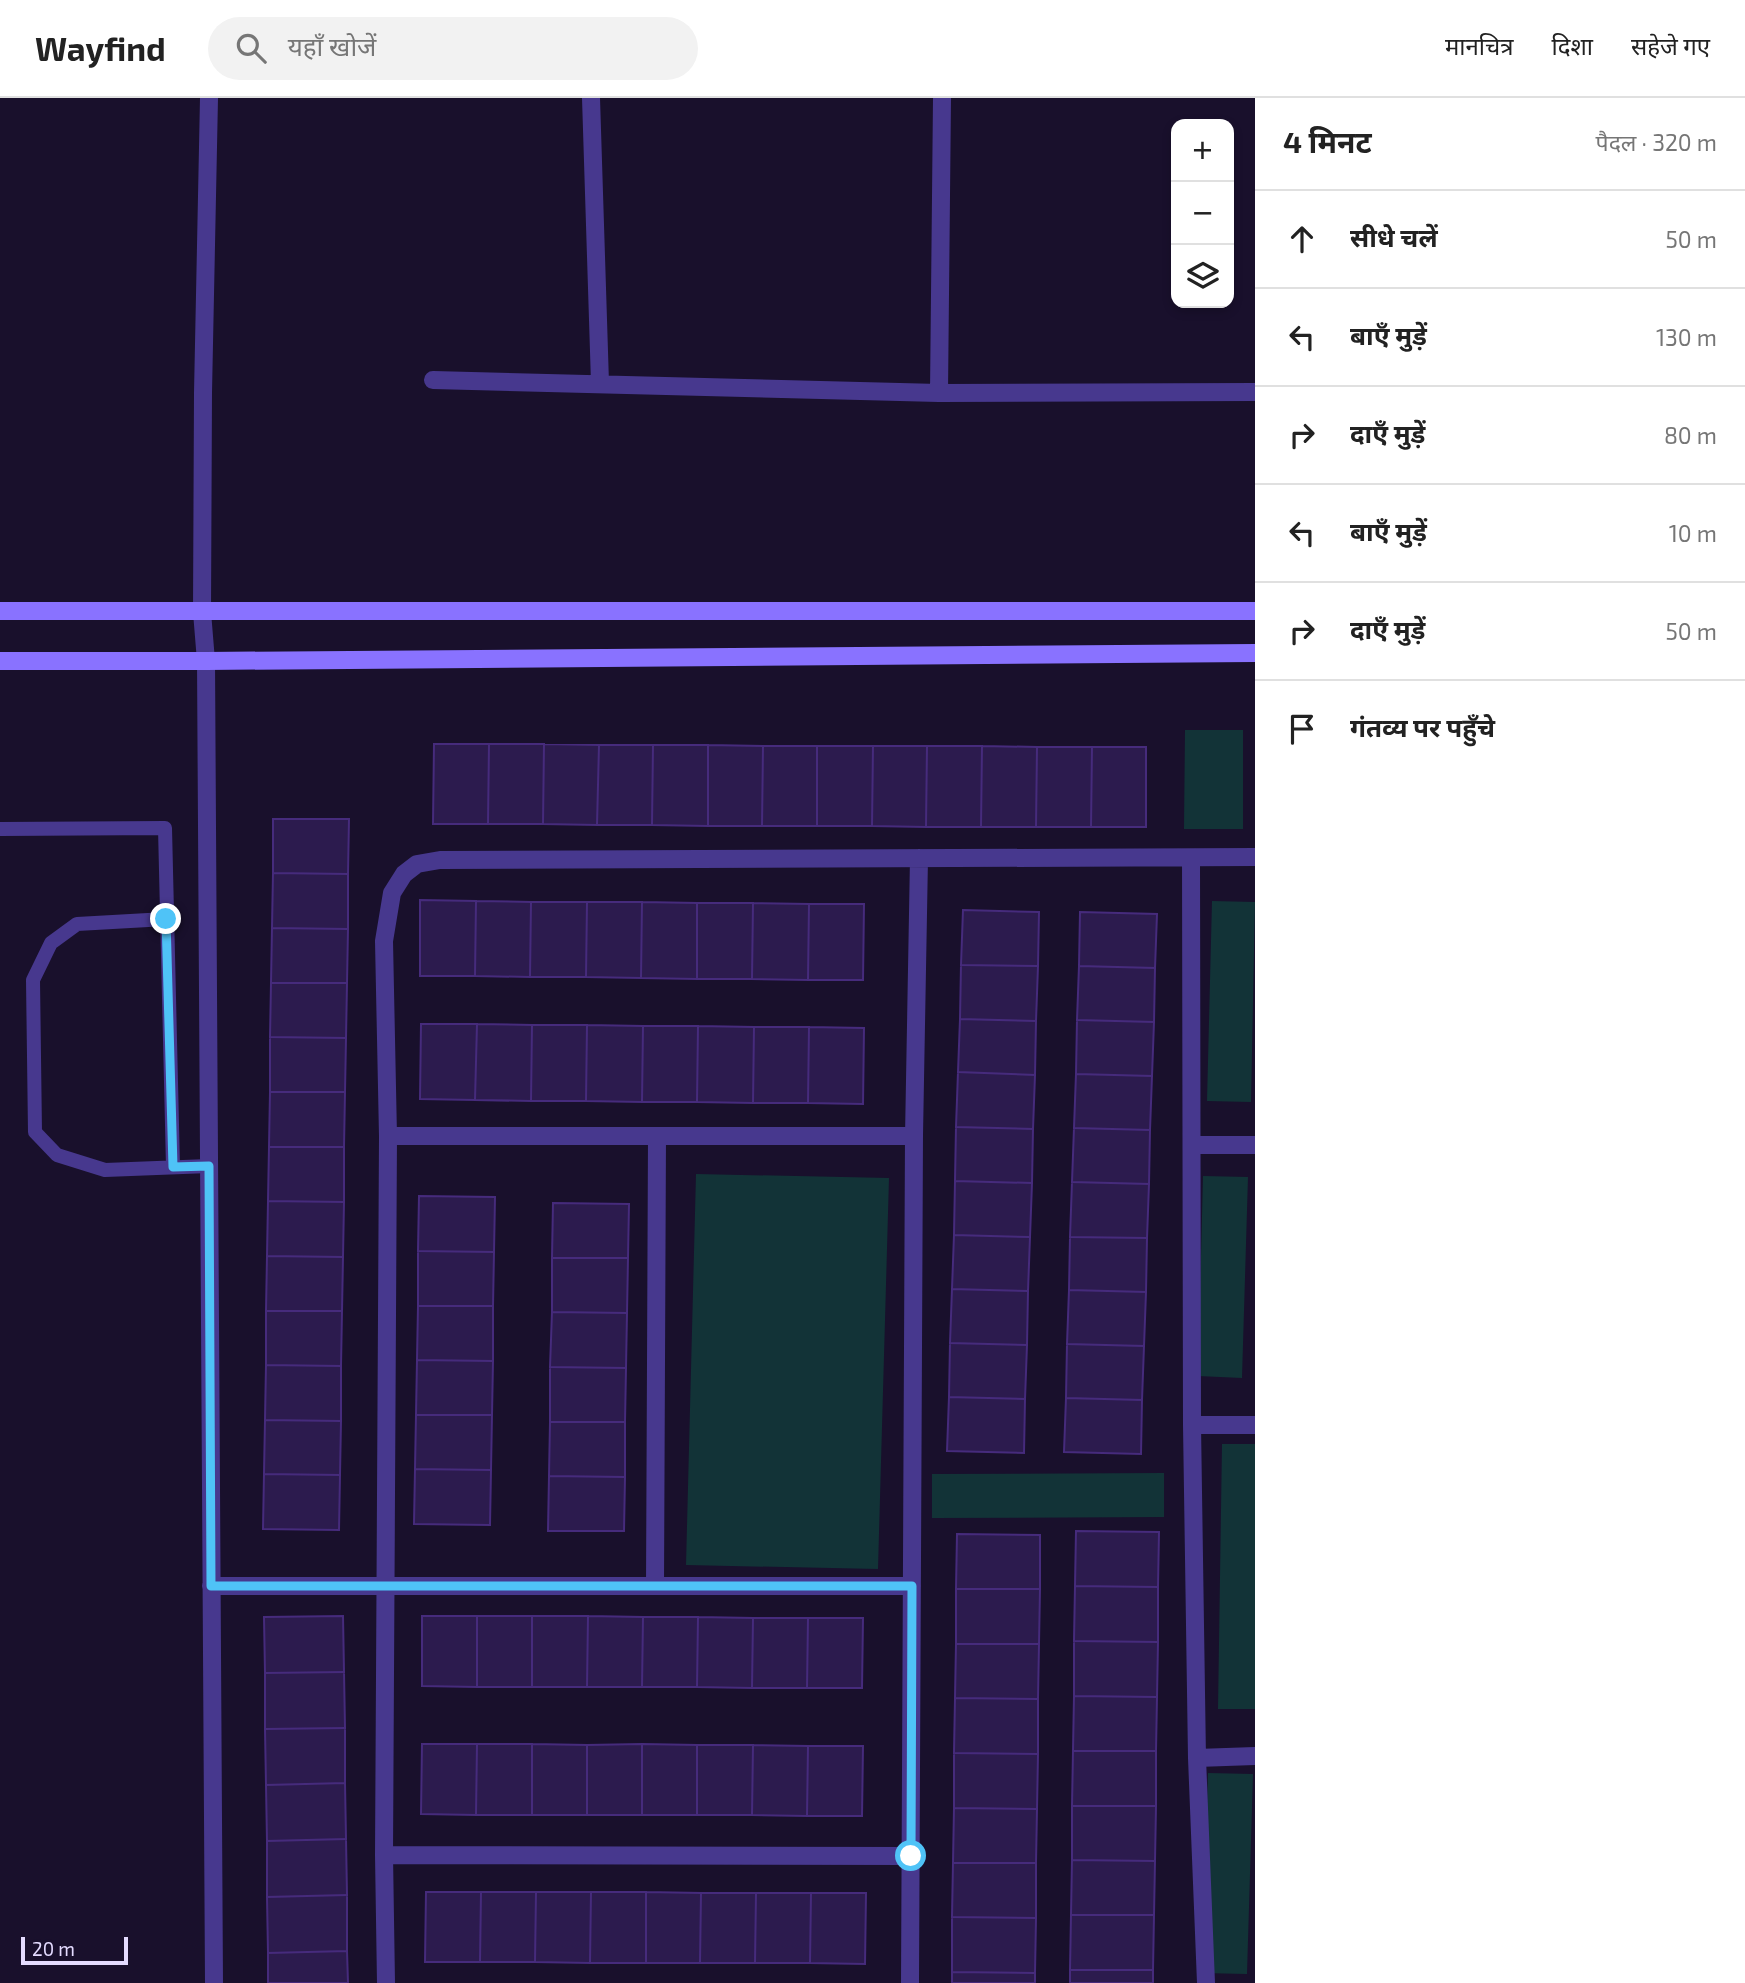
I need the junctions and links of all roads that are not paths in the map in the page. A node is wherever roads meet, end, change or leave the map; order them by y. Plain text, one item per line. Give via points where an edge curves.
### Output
1 (209, 98) edge
2 (591, 98) edge
3 (942, 98) edge
4 (433, 380) dead end
5 (600, 383) junction
6 (1255, 392) edge
7 (939, 393) junction
8 (0, 611) edge
9 (1255, 611) edge
10 (202, 612) junction
11 (1255, 653) edge
12 (0, 661) edge
13 (206, 661) junction
14 (0, 829) edge
15 (1255, 857) edge
16 (919, 858) junction
17 (1191, 858) junction
18 (166, 919) junction
19 (388, 1136) junction
20 (657, 1136) junction
21 (914, 1136) junction
22 (1194, 1145) junction
23 (1255, 1145) edge
24 (209, 1166) junction
25 (173, 1167) junction
26 (1192, 1425) junction
27 (1255, 1425) edge
28 (211, 1586) junction
29 (385, 1586) junction
30 (655, 1586) junction
31 (912, 1586) junction
32 (1255, 1756) edge
33 (1198, 1758) junction
34 (384, 1855) junction
35 (911, 1856) junction
36 (214, 1983) edge
37 (386, 1983) edge
38 (910, 1983) edge
39 (1206, 1983) edge

1 - 10 street
2 - 5 street
3 - 7 street
4 - 5 street
5 - 7 street
6 - 7 street
8 - 10 main road
9 - 10 main road
10 - 13 street
11 - 13 main road
12 - 13 main road
13 - 24 street
14 - 18 lane via 165,828
15 - 17 street
16 - 17 street
16 - 19 street via 440,860 417,864 392,892 384,941
16 - 21 street
17 - 22 street
18 - 25 lane
18 - 25 lane via 77,924 51,943 33,980 35,1132 57,1155 105,1170
19 - 20 street
19 - 29 street
20 - 21 street
20 - 30 street
21 - 31 street
22 - 23 street
22 - 26 street
24 - 25 lane
24 - 28 street
26 - 27 street
26 - 33 street
28 - 29 street
28 - 36 street
29 - 30 street
29 - 34 street
30 - 31 street
31 - 35 street
32 - 33 street
33 - 39 street
34 - 35 street
34 - 37 street
35 - 38 street

